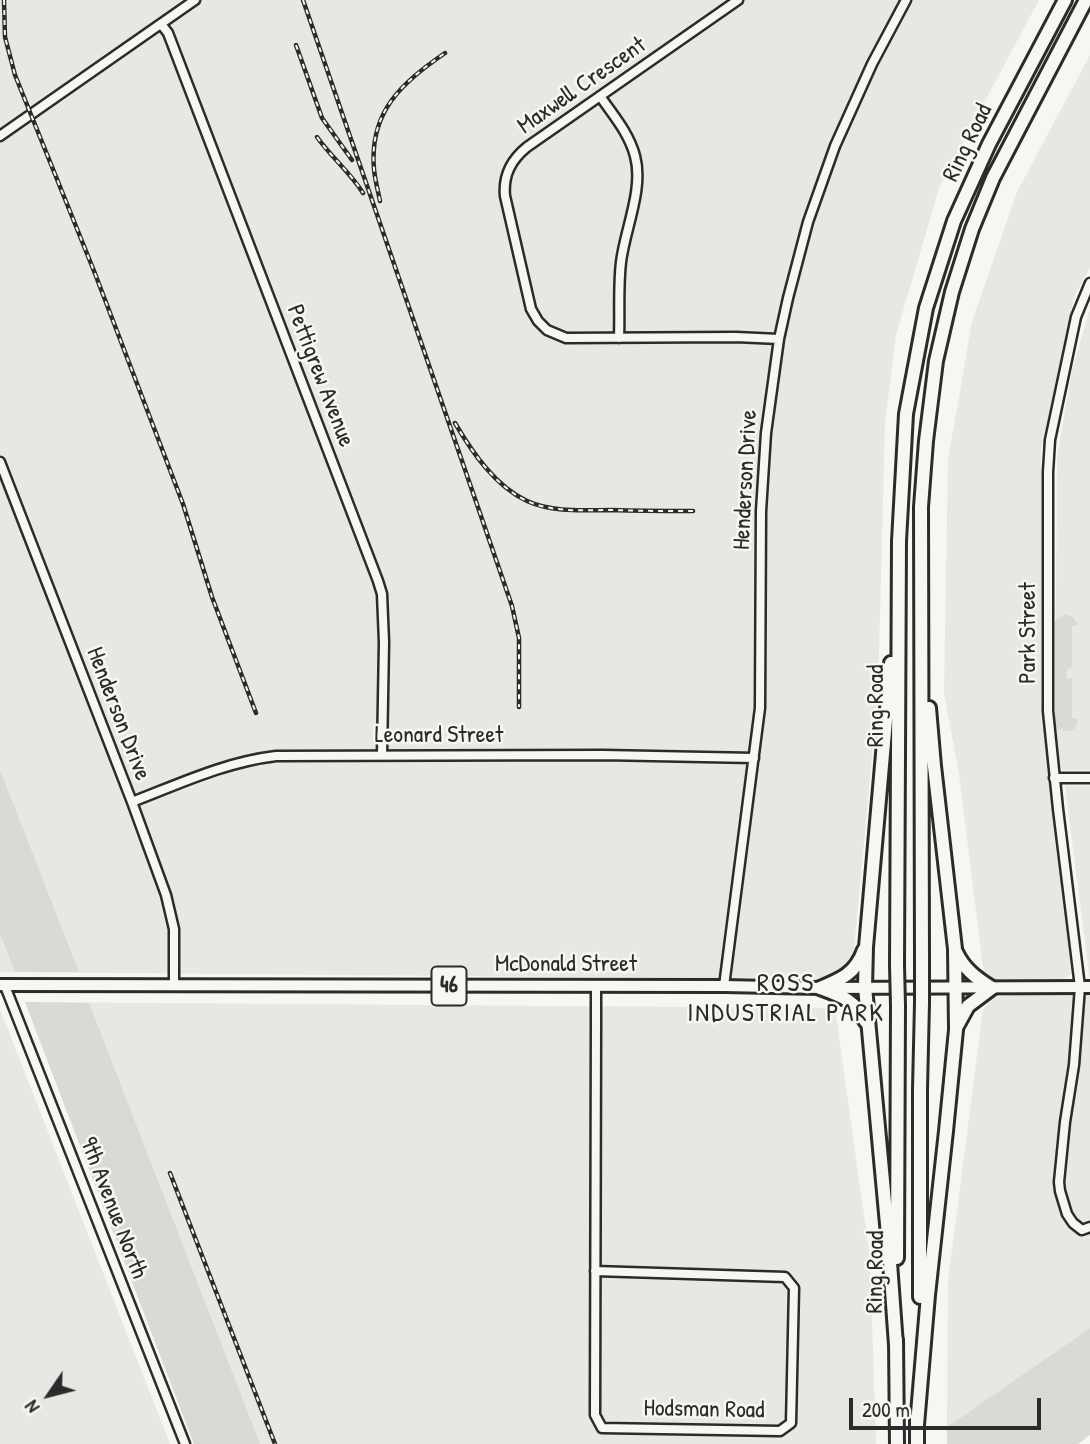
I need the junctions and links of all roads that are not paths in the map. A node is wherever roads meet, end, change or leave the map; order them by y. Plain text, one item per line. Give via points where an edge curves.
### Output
1 (195, 0) edge
2 (738, 0) edge
3 (906, 0) edge
4 (1065, 0) edge
5 (1086, 0) edge
6 (161, 24) junction
7 (600, 96) junction
8 (0, 136) edge
9 (1090, 283) edge
10 (619, 338) junction
11 (779, 339) junction
12 (0, 462) edge
13 (899, 541) junction
14 (922, 621) junction
15 (382, 755) junction
16 (754, 758) junction
17 (1054, 778) junction
18 (1090, 778) edge
19 (132, 802) junction
20 (866, 947) junction
21 (955, 949) junction
22 (3, 985) edge
23 (174, 985) junction
24 (596, 986) junction
25 (724, 986) junction
26 (865, 987) junction
27 (1085, 987) edge
28 (820, 988) junction
29 (955, 988) junction
30 (992, 988) junction
31 (868, 1026) junction
32 (956, 1030) junction
33 (1090, 1227) edge
34 (595, 1271) junction
35 (896, 1345) junction
36 (917, 1425) junction
37 (185, 1444) edge
38 (897, 1444) edge
39 (917, 1444) edge

1 - 6 street
2 - 7 street, Maxwell Crescent
3 - 11 street, Henderson Drive via 835,146 808,222
4 - 13 highway, Ring Road via 954,221 926,308 906,414
5 - 14 highway, Ring Road via 993,177 952,292 936,361 926,440 921,507
6 - 8 street
6 - 15 street, Pettigrew Avenue via 382,594
7 - 10 street via 626,134 637,168 621,263
7 - 10 street, Maxwell Crescent via 522,151 509,167 504,188 531,309 538,321 566,338
9 - 17 street, Park Street via 1076,317 1049,455 1048,711
10 - 11 street, Maxwell Crescent
11 - 16 street, Henderson Drive via 761,511 760,708
12 - 19 street, Henderson Drive
13 - 20 highway
13 - 35 highway, Ring Road, bridge
14 - 21 highway
14 - 36 highway, Ring Road, bridge
15 - 16 street, Leonard Street
15 - 19 street, Leonard Street via 254,758
16 - 25 street, Henderson Drive
17 - 18 street
17 - 27 street, Park Street
19 - 23 street, Henderson Drive via 174,929
20 - 26 highway
20 - 28 highway via 855,968
21 - 29 highway
21 - 30 highway via 968,971
22 - 23 main road, McDonald Street / 46
22 - 37 street, 9th Avenue North
23 - 24 main road, McDonald Street / 46
24 - 25 main road, McDonald Street / 46
24 - 34 street, Hodsman Road
25 - 28 main road, McDonald Street / 46
26 - 28 main road, McDonald Street / 46
26 - 29 main road, McDonald Street / 46
26 - 31 highway
27 - 30 main road, McDonald Street
27 - 33 street, Park Street via 1059,1182 1073,1223 1082,1230
28 - 31 highway via 852,1002
29 - 30 main road, McDonald Street
29 - 32 highway
30 - 32 highway via 968,1006
31 - 35 highway
32 - 36 highway
34 - 34 street, Hodsman Road via 595,1415 602,1428 780,1431 791,1423 794,1288 785,1277
35 - 38 highway, Ring Road
36 - 39 highway, Ring Road

